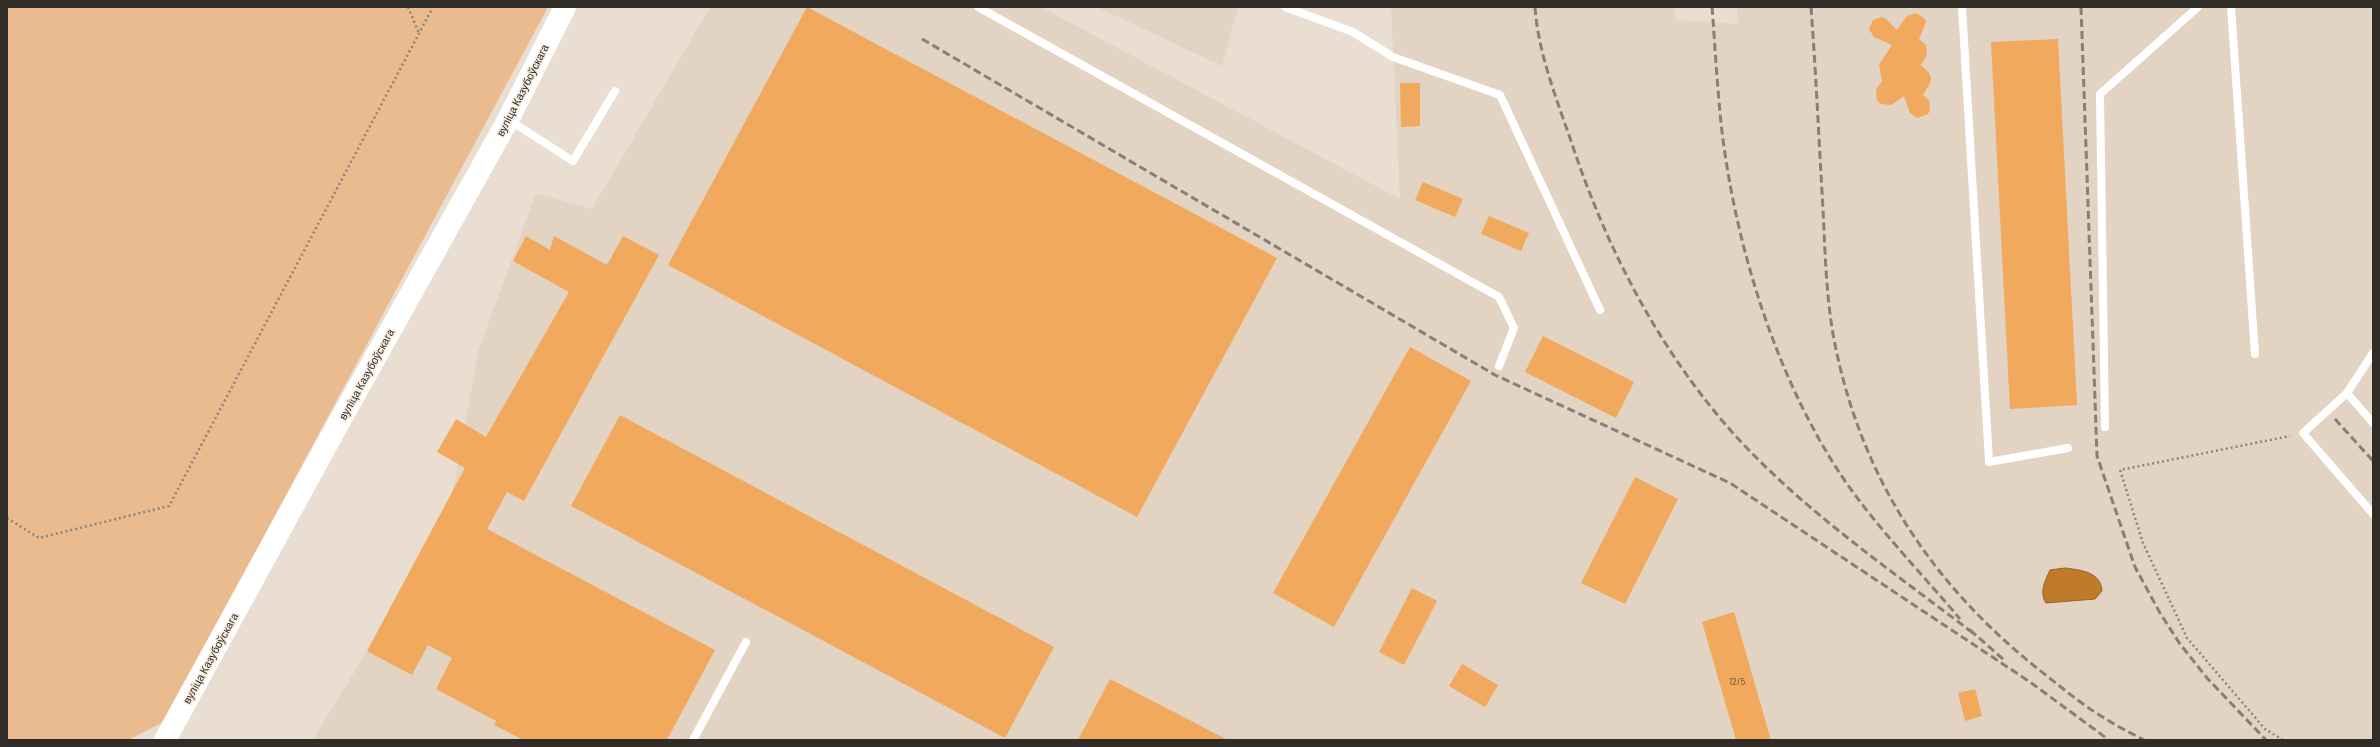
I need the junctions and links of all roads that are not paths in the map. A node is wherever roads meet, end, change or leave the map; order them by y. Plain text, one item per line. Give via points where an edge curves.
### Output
1 (565, 7) edge
2 (978, 7) edge
3 (1285, 7) edge
4 (1962, 7) edge
5 (2198, 7) edge
6 (2231, 7) edge
7 (615, 90) dead end
8 (508, 120) junction
9 (1600, 310) dead end
10 (2373, 353) edge
11 (2255, 354) dead end
12 (1499, 366) dead end
13 (2347, 392) junction
14 (2373, 423) edge
15 (2105, 427) dead end
16 (2068, 448) dead end
17 (2373, 514) edge
18 (746, 642) dead end
19 (165, 740) edge
20 (693, 740) edge

1 - 8 street, вуліца Казубоўскага
2 - 12 lane via 1499,297 1514,328
3 - 9 lane via 1353,32 1393,57 1500,94
4 - 16 lane via 1989,462
5 - 15 lane via 2100,94
6 - 11 lane
7 - 8 lane via 573,161
8 - 19 street, вуліца Казубоўскага
10 - 13 lane
13 - 14 lane
13 - 17 lane via 2303,434
18 - 20 lane

